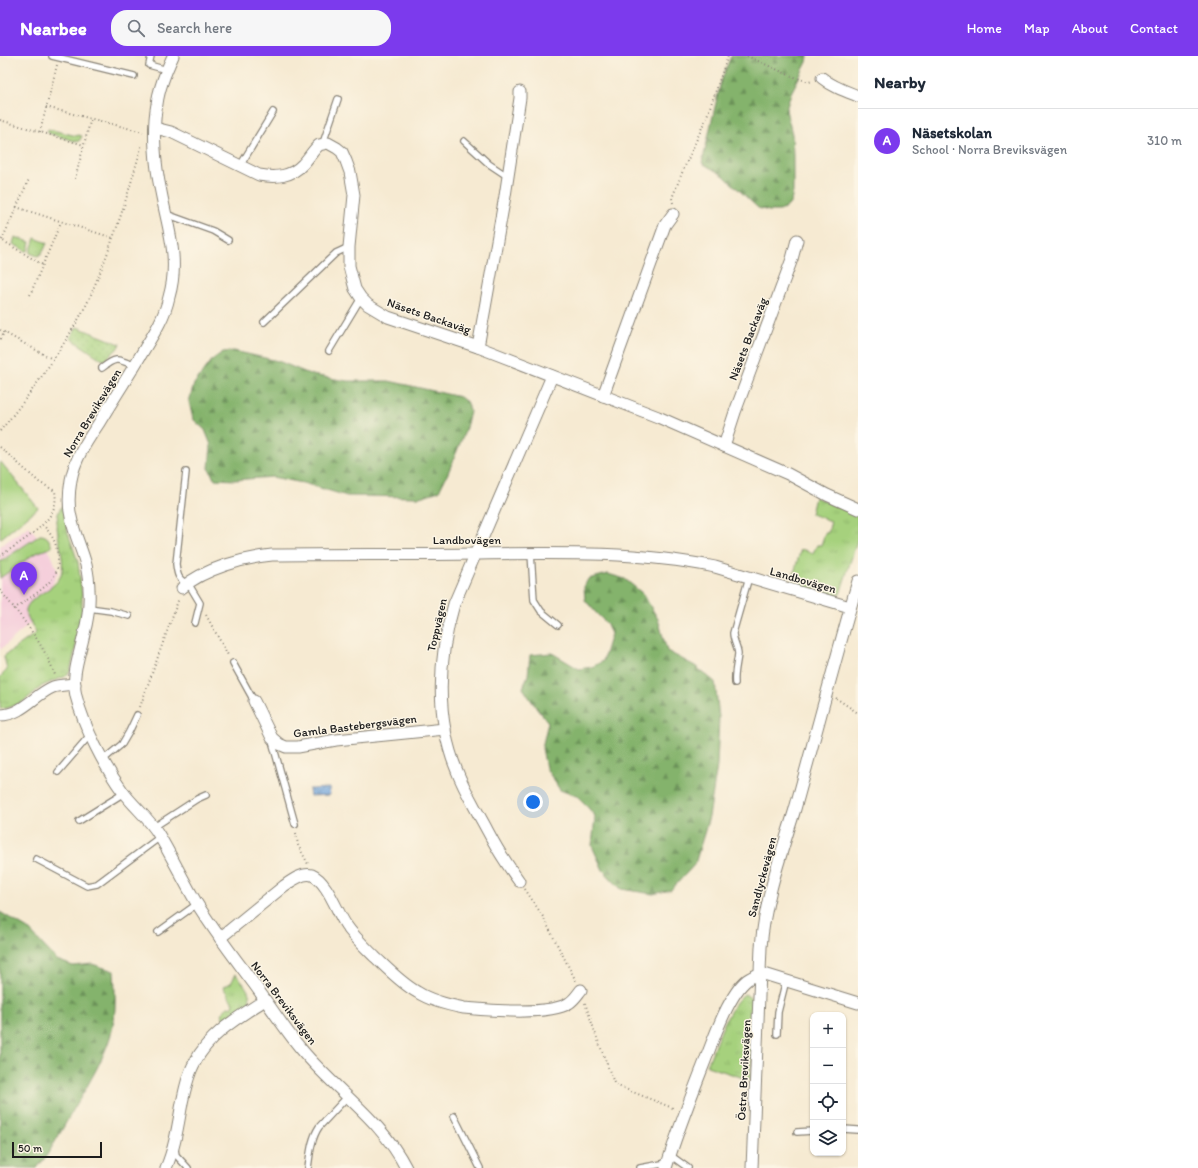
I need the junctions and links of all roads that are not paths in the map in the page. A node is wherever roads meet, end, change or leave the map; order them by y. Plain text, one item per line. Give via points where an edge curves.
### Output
1 (52, 56) edge
2 (151, 56) edge
3 (173, 56) edge
4 (167, 70) junction
5 (134, 76) dead end
6 (822, 78) road end
7 (520, 92) dead end
8 (858, 96) edge
9 (338, 99) dead end
10 (273, 112) dead end
11 (151, 131) junction
12 (464, 141) dead end
13 (323, 143) junction
14 (240, 166) junction
15 (507, 176) junction
16 (166, 214) junction
17 (673, 214) road end
18 (228, 240) dead end
19 (797, 240) dead end
20 (348, 247) junction
21 (361, 298) junction
22 (264, 322) dead end
23 (478, 347) junction
24 (329, 352) dead end
25 (135, 366) junction
26 (102, 368) dead end
27 (552, 376) junction
28 (603, 396) junction
29 (724, 446) junction
30 (186, 472) dead end
31 (858, 510) edge
32 (531, 553) junction
33 (476, 554) junction
34 (749, 577) junction
35 (858, 581) edge
36 (185, 585) junction
37 (850, 607) junction
38 (89, 608) junction
39 (129, 616) dead end
40 (195, 623) dead end
41 (558, 625) dead end
42 (233, 663) road end
43 (735, 683) dead end
44 (75, 684) junction
45 (254, 701) joint
46 (0, 715) edge
47 (137, 715) road end
48 (445, 729) junction
49 (90, 734) junction
50 (272, 738) junction
51 (103, 760) junction
52 (58, 772) dead end
53 (124, 793) junction
54 (206, 795) dead end
55 (79, 821) dead end
56 (295, 824) road end
57 (154, 827) junction
58 (160, 837) junction
59 (36, 859) dead end
60 (519, 881) road end
61 (197, 904) junction
62 (158, 932) dead end
63 (220, 938) junction
64 (761, 973) junction
65 (786, 980) junction
66 (581, 990) road end
67 (265, 1000) junction
68 (858, 1003) edge
69 (777, 1034) dead end
70 (348, 1096) junction
71 (454, 1116) dead end
72 (846, 1129) edge
73 (858, 1130) edge
74 (810, 1131) edge
75 (797, 1132) dead end
76 (174, 1145) junction
77 (668, 1162) edge
78 (166, 1168) edge
79 (188, 1168) edge
80 (308, 1168) edge
81 (406, 1168) edge
82 (480, 1168) edge
83 (640, 1168) edge
84 (688, 1168) edge
85 (752, 1168) edge

1 - 5 lane
2 - 4 lane via 149,65
3 - 4 street, Norra Breviksvägen
4 - 11 street, Norra Breviksvägen
6 - 8 street via 829,84
7 - 15 street, Näsets Backaväg
9 - 13 lane
10 - 14 lane
11 - 14 street via 171,132
11 - 16 street, Norra Breviksvägen
12 - 15 lane via 489,164
13 - 14 street via 315,148 303,164 288,175 259,175
13 - 20 street, Näsets Backaväg via 331,144 342,152 350,172 354,195
15 - 23 street, Näsets Backaväg
16 - 18 lane via 213,231
16 - 25 street, Norra Breviksvägen via 174,259 172,287 163,316
17 - 28 street via 665,225
19 - 29 street, Näsets Backaväg
20 - 21 street, Näsets Backaväg via 352,279
20 - 22 lane via 336,253
21 - 23 street, Näsets Backaväg via 368,306 388,317
21 - 24 lane
23 - 27 street, Näsets Backaväg
25 - 26 lane via 115,359
25 - 38 street, Norra Breviksvägen via 78,457 71,480 69,508 89,577
27 - 28 street, Näsets Backaväg
27 - 33 street, Toppvägen
28 - 29 street, Näsets Backaväg
29 - 31 street, Näsets Backaväg via 788,474
30 - 36 lane via 176,564 178,574
32 - 33 street, Landbovägen
32 - 34 street, Landbovägen via 662,559 695,563
32 - 41 lane via 534,600 541,611
33 - 36 street, Landbovägen via 272,555 227,565
33 - 48 street, Toppvägen via 454,604 445,639 442,709
34 - 37 street, Landbovägen
34 - 43 lane via 733,632 738,655
35 - 37 street, Sandlyckevägen
36 - 40 lane via 200,603
37 - 64 street, Sandlyckevägen via 770,892 762,930
38 - 39 lane
38 - 44 street, Norra Breviksvägen
42 - 45 lane
44 - 46 street via 48,690 24,707
44 - 49 street, Norra Breviksvägen
45 - 50 street
47 - 51 lane via 122,744
48 - 50 street, Gamla Bastebergsvägen via 292,747 279,744
48 - 60 street, Toppvägen via 463,786 503,858
49 - 51 street, Norra Breviksvägen
49 - 52 lane
50 - 56 lane
51 - 53 street, Norra Breviksvägen
53 - 55 lane
53 - 57 street, Norra Breviksvägen
54 - 57 lane
57 - 58 street, Norra Breviksvägen
58 - 59 lane via 91,886
58 - 61 street, Norra Breviksvägen
61 - 62 lane
61 - 63 street, Norra Breviksvägen
63 - 66 street via 284,886 294,879 310,875 319,880 327,890 346,925 359,942 412,989 427,997 464,1008 536,1011 555,1009 568,1004
63 - 67 street, Norra Breviksvägen
64 - 65 street
64 - 77 street via 747,980 738,989 729,1005 684,1113
64 - 85 street, Östra Breviksvägen
65 - 68 street
65 - 69 lane via 778,1012
67 - 70 street, Norra Breviksvägen via 302,1050
67 - 76 street via 220,1031 198,1056 188,1079
70 - 80 lane via 319,1127 313,1139
70 - 81 street, Norra Breviksvägen via 384,1134
71 - 82 lane
72 - 73 lane
74 - 75 lane
76 - 78 street
76 - 79 lane via 176,1155
77 - 83 lane
77 - 84 lane

